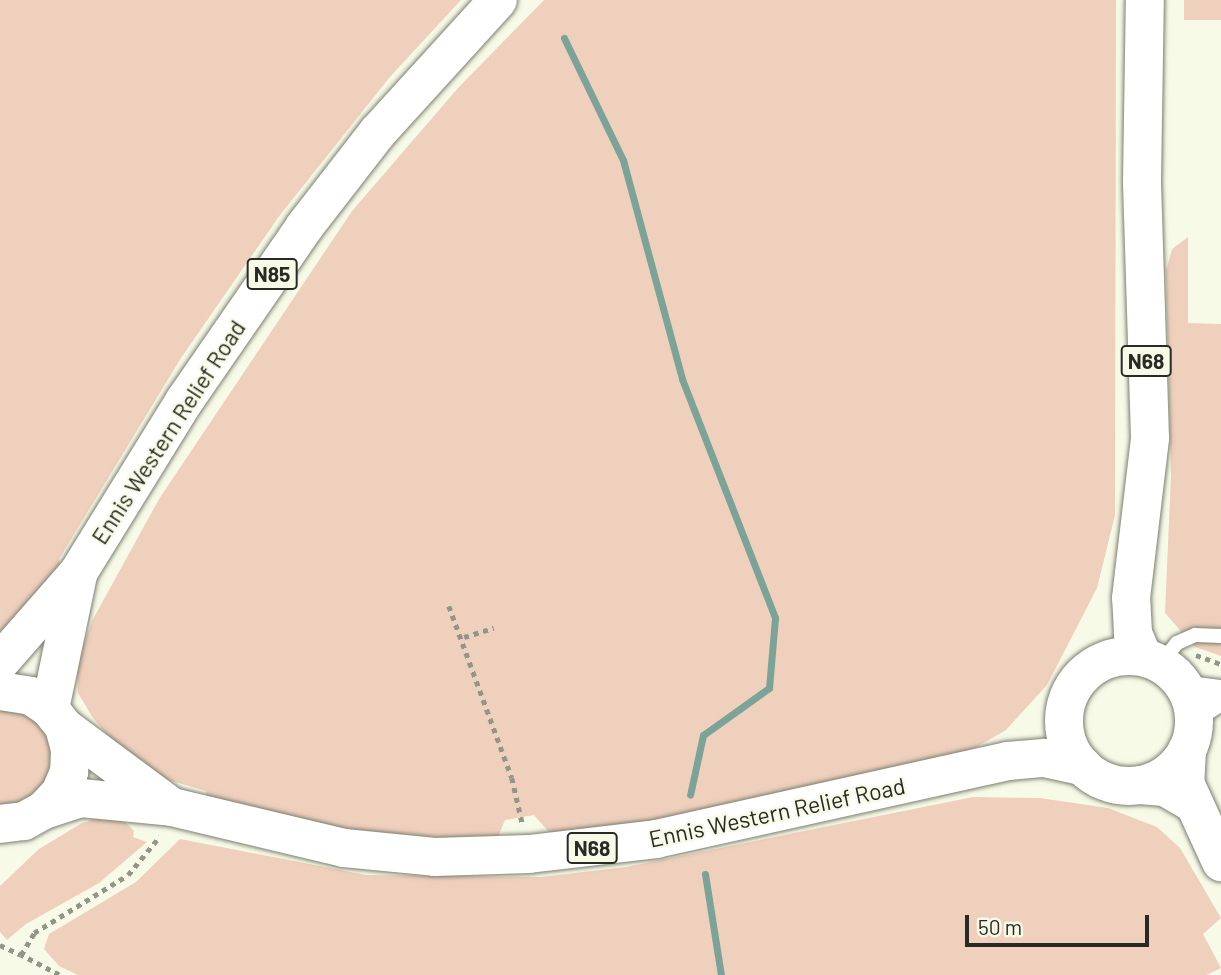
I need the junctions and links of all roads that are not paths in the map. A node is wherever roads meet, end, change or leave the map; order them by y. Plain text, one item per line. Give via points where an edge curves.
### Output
1 (498, 0) edge
2 (1145, 0) edge
3 (1135, 560) junction
4 (78, 573) junction
5 (1221, 636) edge
6 (0, 662) edge
7 (1162, 667) junction
8 (1078, 685) junction
9 (0, 691) edge
10 (1206, 715) edge
11 (57, 718) junction
12 (1007, 761) junction
13 (1083, 766) junction
14 (1140, 785) junction
15 (1191, 802) junction
16 (172, 807) junction
17 (17, 826) edge
18 (1221, 862) edge

1 - 4 main road, Ennis Western Relief Road / N85 via 378,132 305,226 185,400
2 - 3 main road, N68 via 1142,181 1150,438
3 - 7 main road, N68 via 1133,633
3 - 8 main road, N68 via 1104,648
4 - 6 main road, Ennis Western Relief Road / N85
4 - 11 main road, Ennis Western Relief Road / N85
5 - 7 lane via 1195,635 1177,643
7 - 8 main road via 1113,658
7 - 10 main road, N68
8 - 12 main road, Ennis Western Relief Road / N68 via 1040,742
8 - 13 main road, N68 via 1066,734
9 - 11 main road via 31,696
10 - 14 main road via 1167,773
10 - 15 main road via 1184,768
11 - 16 main road, Ennis Western Relief Road / N68
11 - 17 main road, N85 via 70,749 69,772 60,793
12 - 13 main road, Ennis Western Relief Road / N68 via 1044,758
12 - 16 main road, Ennis Western Relief Road / N68 via 656,839 529,854 435,857 344,848
13 - 14 main road, N68 via 1100,779
14 - 15 main road via 1165,787
15 - 18 main road
16 - 17 main road, Ennis Western Relief Road / N68 via 81,798

